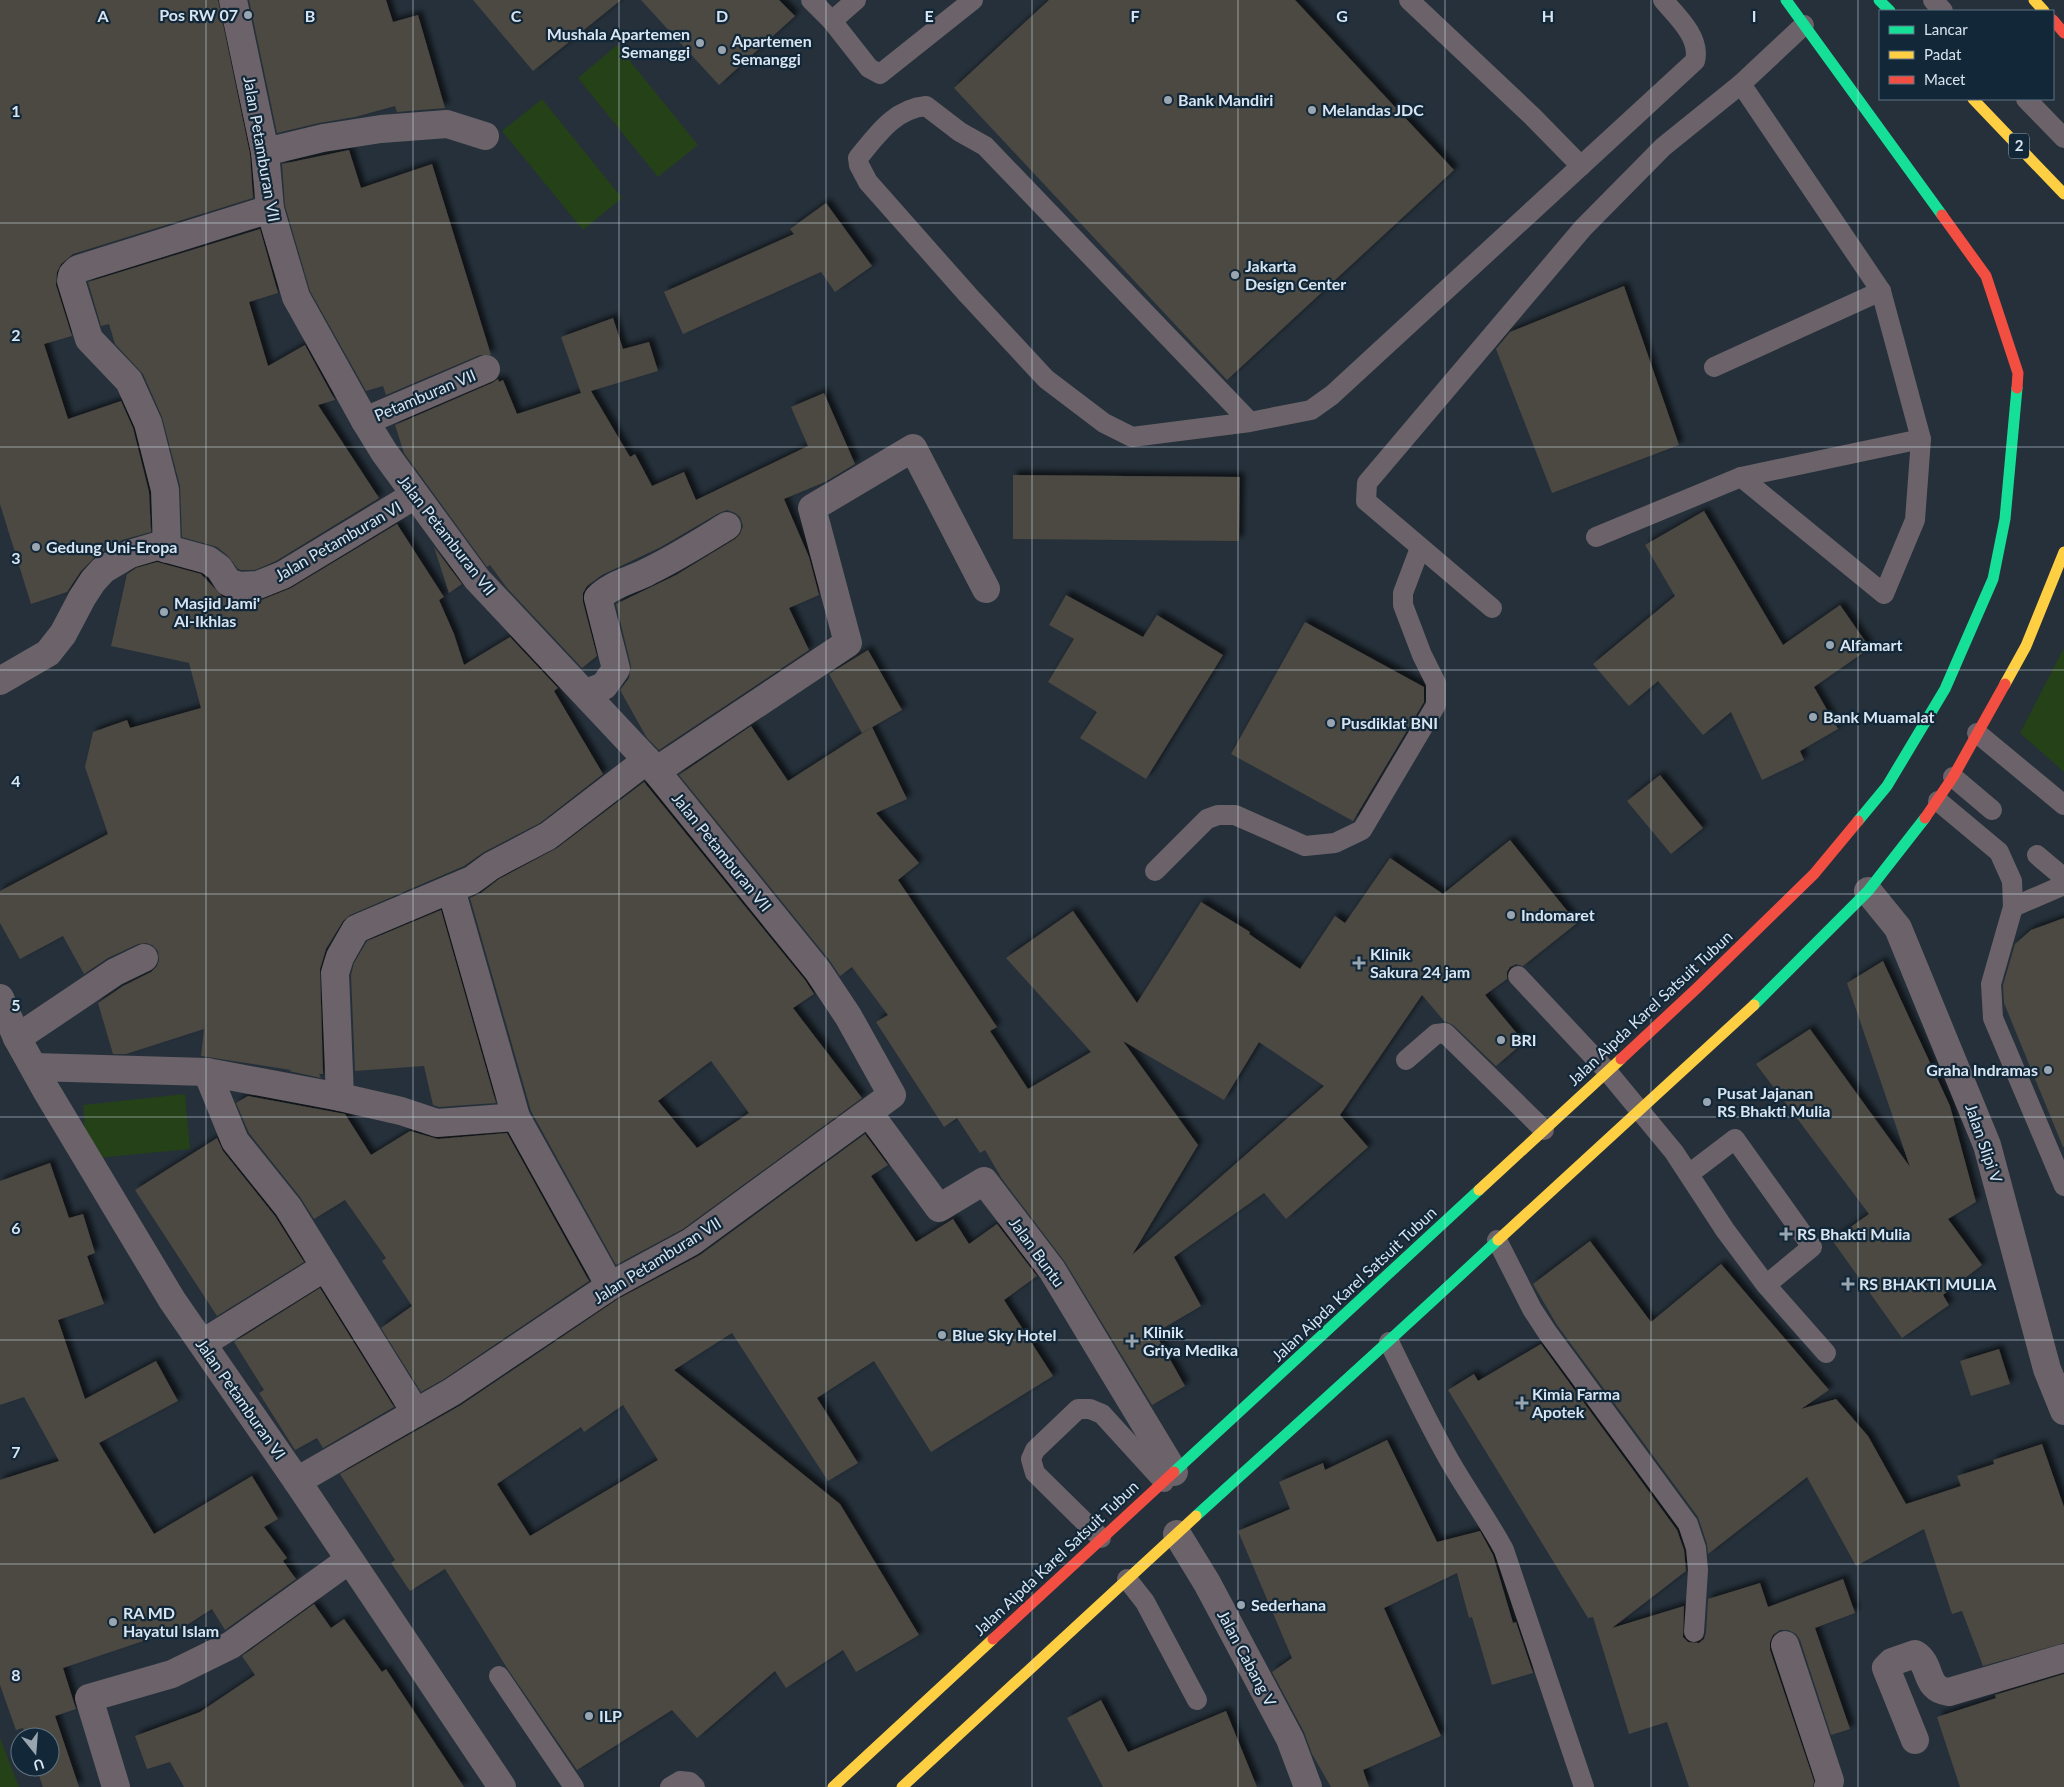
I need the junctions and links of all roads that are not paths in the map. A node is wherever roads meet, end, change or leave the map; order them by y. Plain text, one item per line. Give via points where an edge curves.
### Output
1 (233, 0) edge
2 (811, 0) edge
3 (856, 0) edge
4 (973, 0) edge
5 (1410, 0) edge
6 (1663, 0) edge
7 (1786, 0) edge
8 (1879, 0) edge
9 (1933, 0) edge
10 (2034, 0) edge
11 (1889, 10) edge
12 (1942, 10) edge
13 (2043, 10) edge
14 (2054, 21) edge
15 (832, 22) junction
16 (1804, 25) junction
17 (2064, 33) edge
18 (1742, 84) junction
19 (1974, 100) edge
20 (2027, 100) edge
21 (484, 136) dead end
22 (2064, 138) edge
23 (265, 152) junction
24 (1581, 166) junction
25 (2064, 194) edge
26 (270, 210) junction
27 (1881, 290) junction
28 (1714, 367) dead end
29 (486, 369) dead end
30 (364, 421) junction
31 (1250, 422) junction
32 (1921, 439) junction
33 (1741, 477) junction
34 (415, 495) junction
35 (726, 526) dead end
36 (1596, 537) dead end
37 (1420, 548) junction
38 (167, 549) junction
39 (2064, 552) edge
40 (986, 589) dead end
41 (1492, 608) dead end
42 (0, 681) edge
43 (586, 693) junction
44 (1977, 733) junction
45 (651, 765) junction
46 (1954, 777) junction
47 (1938, 801) junction
48 (2064, 805) edge
49 (1992, 810) dead end
50 (2037, 855) dead end
51 (1155, 872) dead end
52 (2064, 878) edge
53 (2064, 885) edge
54 (451, 889) junction
55 (1868, 891) junction
56 (2013, 907) junction
57 (144, 958) dead end
58 (1518, 976) dead end
59 (0, 998) edge
60 (17, 1038) junction
61 (1406, 1060) dead end
62 (34, 1067) junction
63 (1607, 1071) junction
64 (207, 1072) junction
65 (340, 1097) junction
66 (1639, 1109) junction
67 (869, 1113) junction
68 (516, 1117) junction
69 (1544, 1130) junction
70 (1689, 1174) junction
71 (2064, 1186) edge
72 (1498, 1240) junction
73 (325, 1267) junction
74 (1766, 1285) junction
75 (610, 1286) junction
76 (1389, 1342) junction
77 (202, 1343) junction
78 (1826, 1353) dead end
79 (2064, 1411) edge
80 (416, 1413) junction
81 (1169, 1477) junction
82 (297, 1481) junction
83 (1177, 1534) junction
84 (1101, 1538) junction
85 (349, 1560) junction
86 (1127, 1579) junction
87 (1694, 1632) dead end
88 (1784, 1645) dead end
89 (2064, 1658) edge
90 (499, 1676) dead end
91 (1197, 1700) dead end
92 (1915, 1740) dead end
93 (116, 1787) edge
94 (502, 1787) edge
95 (574, 1787) edge
96 (670, 1787) edge
97 (695, 1787) edge
98 (833, 1787) edge
99 (902, 1787) edge
100 (1308, 1787) edge
101 (1584, 1787) edge
102 (1828, 1787) edge

1 - 23 street, Jalan Petamburan VII
2 - 15 lane
3 - 15 lane
4 - 15 lane via 880,74 869,68
5 - 24 lane
6 - 24 lane via 1686,28 1697,49 1695,61
7 - 16 main road, Jalan Aipda Karel Satsuit Tubun
8 - 11 main road
9 - 12 lane
10 - 13 main road
14 - 17 main road
16 - 18 lane
16 - 63 main road, Jalan Aipda Karel Satsuit Tubun via 1986,276 2018,372 2005,519 1993,579 1945,689 1888,786 1814,874
18 - 27 lane
18 - 37 lane via 1663,147 1583,228 1367,483 1366,501
19 - 25 main road, 2
20 - 22 lane
21 - 23 street via 447,124 381,128
23 - 26 street, Jalan Petamburan VII
24 - 31 lane via 1332,394 1311,410
26 - 30 street, Jalan Petamburan VII via 296,297
26 - 38 street via 129,252 78,269 72,275 71,281 89,339 129,381 148,423 165,490
27 - 28 lane
27 - 32 lane
29 - 30 street, Petamburan VII
30 - 34 street, Jalan Petamburan VII
31 - 31 lane via 985,146 926,106 903,111 858,158 868,182 968,295 1046,379 1104,423 1132,437
32 - 33 lane
32 - 33 lane via 1915,520 1884,594
33 - 36 lane
34 - 38 street, Jalan Petamburan VI via 283,575 258,585 239,586 228,582 219,568 208,560
34 - 43 street, Jalan Petamburan VII via 478,579
35 - 43 street via 690,550 605,591 598,598 616,669 604,686
37 - 41 lane
37 - 51 lane via 1403,593 1402,605 1436,683 1436,704 1362,830 1335,843 1305,846 1235,815 1218,815 1207,819
38 - 42 street, Jalan Petamburan VI via 157,546 130,554 103,570 48,652
39 - 44 main road via 2026,646
40 - 45 street via 913,448 812,508 848,643
43 - 45 street, Jalan Petamburan VII
44 - 46 main road
44 - 48 lane
45 - 54 street via 548,836
45 - 67 street, Jalan Petamburan VII via 818,970 848,1016 892,1095
46 - 47 main road
46 - 49 lane
47 - 55 main road
47 - 56 lane via 1999,852 2012,881
50 - 52 lane
53 - 56 lane
54 - 65 street via 356,929 340,957 335,973
54 - 68 street
55 - 66 main road via 1773,988
55 - 79 street, Jalan Slipi V via 1898,928 1987,1145 2047,1369
56 - 71 lane via 1990,984 1993,1018
57 - 60 street via 115,972
58 - 63 lane
59 - 60 street, Jalan Petamburan VI
60 - 62 street, Jalan Petamburan VI
61 - 69 lane via 1436,1034 1445,1033
62 - 64 street
62 - 77 street, Jalan Petamburan VI via 172,1300
63 - 66 lane
63 - 69 main road, Jalan Aipda Karel Satsuit Tubun
64 - 65 street
64 - 73 street via 235,1141 288,1208
65 - 68 street via 438,1123
66 - 70 lane
66 - 72 main road
67 - 75 street, Jalan Petamburan VII via 691,1242
67 - 81 street, Jalan Buntu via 939,1208 984,1181 1052,1270
68 - 75 street
69 - 81 main road, Jalan Aipda Karel Satsuit Tubun
70 - 74 lane
70 - 74 lane via 1735,1139 1812,1248
72 - 76 main road
72 - 87 lane via 1532,1310 1688,1524 1696,1548 1698,1570
73 - 77 street
73 - 80 street
74 - 78 lane
75 - 80 street, Jalan Petamburan VII
76 - 83 main road
76 - 101 lane via 1448,1458 1487,1517 1504,1550
77 - 82 street, Jalan Petamburan VI
80 - 82 street, Jalan Petamburan VII
81 - 84 main road, Jalan Aipda Karel Satsuit Tubun
81 - 84 lane via 1102,1414 1078,1409 1035,1450 1032,1459 1035,1473
82 - 85 street, Jalan Petamburan VI
83 - 86 main road
83 - 100 street, Jalan Cabang V via 1290,1739
84 - 98 main road, Jalan Aipda Karel Satsuit Tubun
85 - 93 street via 231,1645 172,1674 89,1698
85 - 94 street, Jalan Petamburan VI
86 - 91 lane via 1145,1602
86 - 99 main road
88 - 102 street via 1830,1781
89 - 92 street via 1949,1692 1940,1691 1932,1684 1922,1658 1915,1654 1892,1662 1886,1668
90 - 95 lane
96 - 97 lane via 680,1781 690,1782

